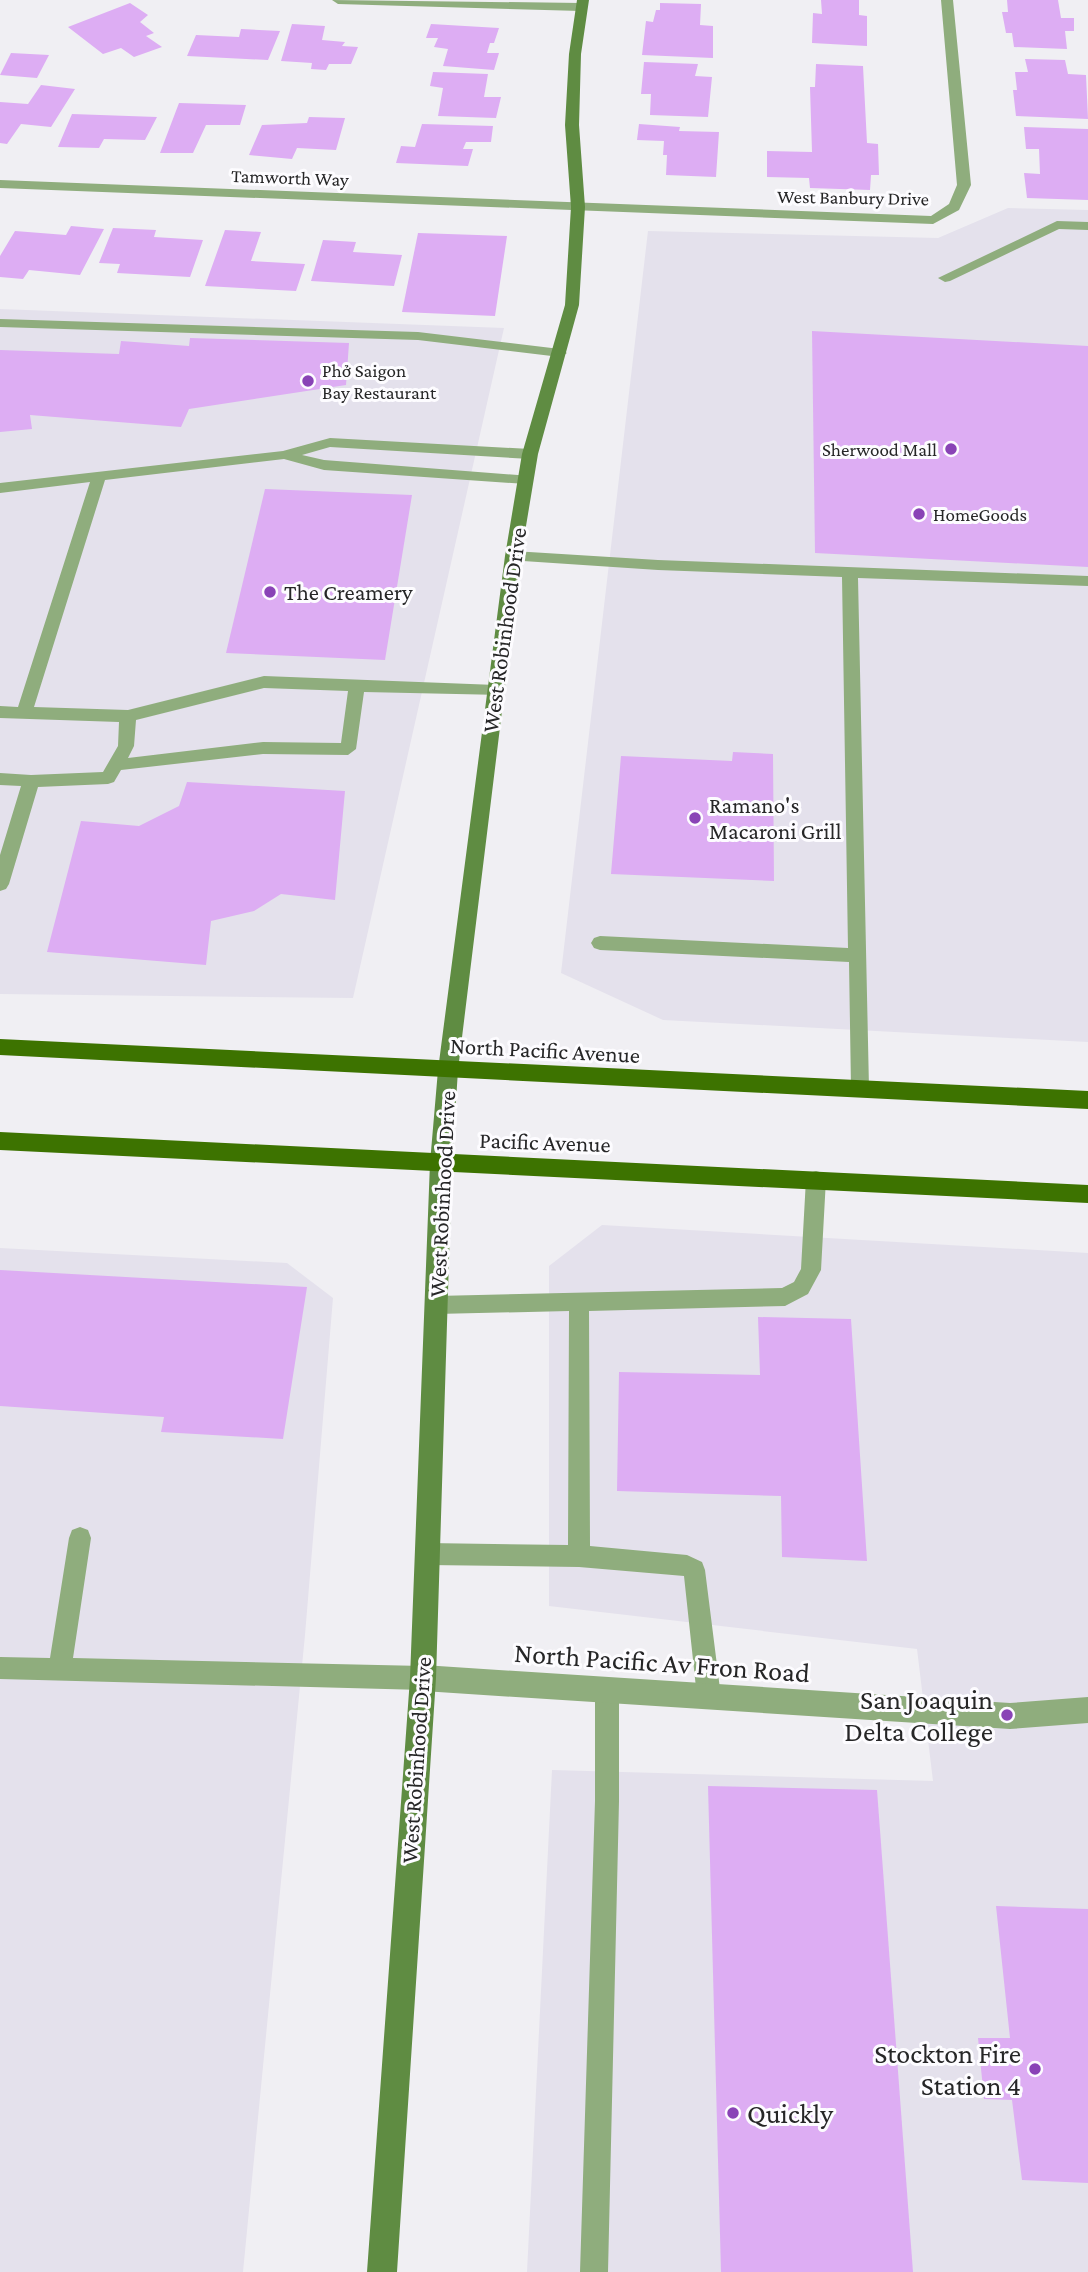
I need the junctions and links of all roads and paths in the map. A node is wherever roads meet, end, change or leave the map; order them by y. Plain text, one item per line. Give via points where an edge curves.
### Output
1 (338, 0) edge
2 (947, 0) edge
3 (582, 4) edge
4 (0, 184) edge
5 (578, 207) junction
6 (1088, 226) edge
7 (945, 278) dead end
8 (0, 323) edge
9 (560, 354) junction
10 (530, 454) junction
11 (284, 455) junction
12 (99, 476) junction
13 (526, 479) junction
14 (1, 491) edge
15 (513, 556) junction
16 (850, 572) junction
17 (1088, 581) edge
18 (357, 685) junction
19 (496, 691) junction
20 (0, 712) edge
21 (24, 712) junction
22 (128, 716) junction
23 (111, 772) junction
24 (0, 779) edge
25 (31, 781) junction
26 (0, 884) edge
27 (600, 943) dead end
28 (858, 955) junction
29 (0, 1047) edge
30 (448, 1070) junction
31 (860, 1088) junction
32 (1088, 1100) edge
33 (0, 1140) edge
34 (441, 1163) junction
35 (816, 1180) junction
36 (1088, 1194) edge
37 (579, 1302) junction
38 (436, 1305) junction
39 (80, 1538) dead end
40 (427, 1554) junction
41 (579, 1556) junction
42 (0, 1668) edge
43 (60, 1669) junction
44 (423, 1678) junction
45 (607, 1690) junction
46 (709, 1697) junction
47 (1088, 1710) edge
48 (382, 2272) edge
49 (594, 2272) edge

1 - 3 street
2 - 5 street, West Banbury Drive via 964,185 958,205 949,213 933,220 908,221
3 - 5 street, West Robinhood Drive via 572,125
4 - 5 street, Tamworth Way
5 - 9 street, West Robinhood Drive via 572,305
6 - 7 lane via 1057,225
8 - 9 lane via 418,335
9 - 10 street, West Robinhood Drive
10 - 11 lane via 330,442
10 - 13 street, West Robinhood Drive
11 - 12 lane
11 - 13 lane via 324,465
12 - 14 lane
12 - 21 lane
13 - 15 street, West Robinhood Drive
15 - 16 lane
15 - 19 street, West Robinhood Drive
16 - 17 lane
16 - 28 lane
18 - 19 lane
18 - 22 lane via 264,682
18 - 23 lane via 348,749 264,748
19 - 30 street, West Robinhood Drive
20 - 21 lane
21 - 22 lane
22 - 23 lane via 126,746
23 - 25 lane
24 - 25 lane
25 - 26 lane
27 - 28 lane
28 - 31 lane
29 - 30 main road, North Pacific Avenue
30 - 31 main road, North Pacific Avenue
30 - 34 street, West Robinhood Drive
31 - 32 main road, North Pacific Avenue
33 - 34 main road, Pacific Avenue
34 - 35 main road, Pacific Avenue
34 - 38 street, West Robinhood Drive
35 - 36 main road, Pacific Avenue
35 - 37 lane via 811,1270 801,1288 785,1297
37 - 38 lane
37 - 41 lane
38 - 40 street, West Robinhood Drive
39 - 43 lane
40 - 41 lane
40 - 44 street, West Robinhood Drive
41 - 46 lane via 694,1570
42 - 43 lane
43 - 44 lane
44 - 45 street, North Pacific Av Fron Road
44 - 48 street, West Robinhood Drive
45 - 46 street, North Pacific Av Fron Road
45 - 49 lane
46 - 47 street, North Pacific Av Fron Road via 1010,1716

